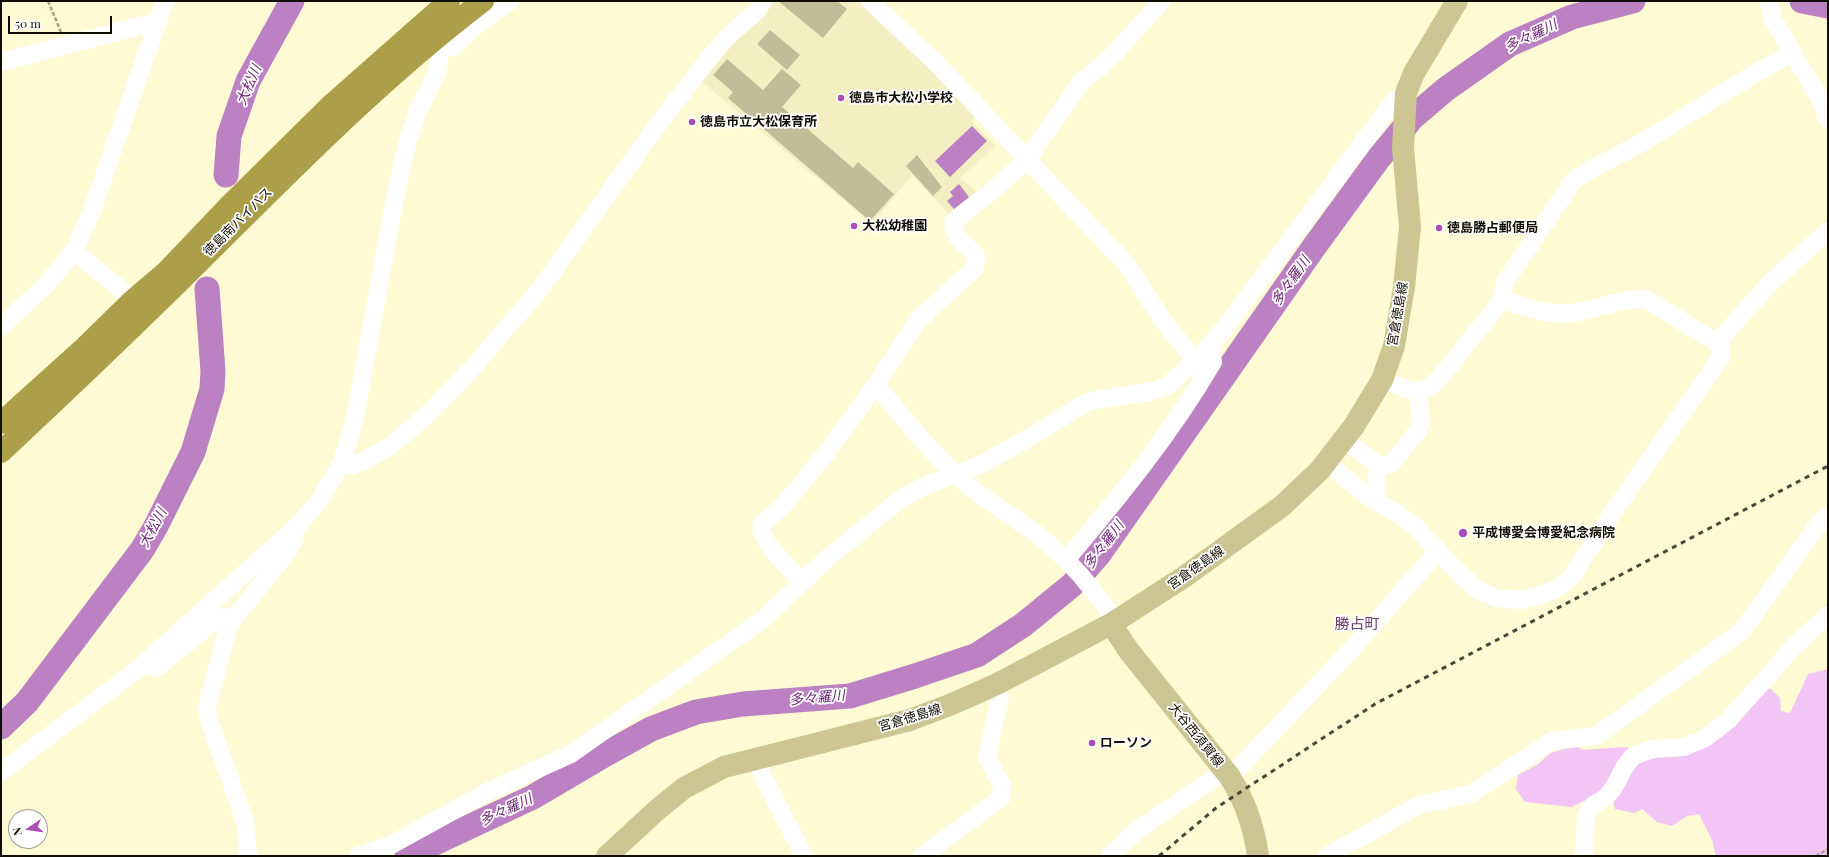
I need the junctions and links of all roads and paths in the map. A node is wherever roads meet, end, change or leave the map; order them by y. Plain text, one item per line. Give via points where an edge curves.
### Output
1 (48, 1) edge
2 (165, 1) edge
3 (449, 1) edge
4 (482, 1) edge
5 (510, 1) edge
6 (763, 1) edge
7 (870, 1) edge
8 (1162, 1) edge
9 (1457, 1) edge
10 (1769, 4) edge
11 (156, 24) junction
12 (436, 33) junction
13 (66, 45) junction
14 (1792, 53) junction
15 (1, 62) edge
16 (1405, 100) junction
17 (1828, 120) edge
18 (1026, 161) junction
19 (1828, 231) edge
20 (74, 251) junction
21 (1502, 300) junction
22 (139, 308) junction
23 (1, 327) edge
24 (1717, 343) junction
25 (1210, 345) junction
26 (1195, 361) junction
27 (1382, 380) junction
28 (876, 385) junction
29 (1418, 390) junction
30 (1, 423) edge
31 (1344, 439) junction
32 (1, 452) edge
33 (1326, 462) junction
34 (341, 464) junction
35 (1378, 465) junction
36 (955, 474) junction
37 (1375, 500) junction
38 (1828, 516) edge
39 (295, 528) junction
40 (1438, 551) junction
41 (1068, 563) junction
42 (802, 581) junction
43 (1828, 616) edge
44 (233, 620) junction
45 (1111, 624) junction
46 (138, 669) junction
47 (997, 684) junction
48 (756, 758) junction
49 (1, 772) edge
50 (1227, 774) junction
51 (1828, 849) edge
52 (610, 855) edge
53 (248, 856) edge
54 (358, 856) edge
55 (804, 856) edge
56 (922, 856) edge
57 (1110, 856) edge
58 (1258, 856) edge
59 (1327, 856) edge
60 (1584, 856) edge
61 (1816, 856) edge

1 - 13 path
2 - 11 street
3 - 12 highway, 徳島南バイパス
4 - 12 highway, 徳島南バイパス
5 - 12 street via 473,28 454,47
6 - 34 street via 757,11 726,38 707,61 659,123 541,288 467,374 428,414 390,446 351,466
7 - 18 street via 936,63
8 - 18 street via 1107,61 1081,82
9 - 16 main road, 宮倉徳島線 via 1414,73
10 - 14 street via 1773,19
11 - 13 street
11 - 20 street via 90,216
12 - 22 highway, 徳島南バイパス
12 - 34 street via 440,55 437,72 418,111 407,144 354,423
13 - 15 street
14 - 17 street via 1824,106
14 - 21 street via 1764,67 1634,148 1587,171 1573,181 1505,282
16 - 25 street via 1394,101
16 - 27 main road, 宮倉徳島線 via 1403,148 1410,227 1404,287 1394,346
18 - 26 street via 1126,265 1162,319
18 - 28 street via 954,221 955,234 976,255 975,268 918,320
19 - 24 street via 1769,284
20 - 22 street
20 - 23 street via 46,285
21 - 24 street via 1546,312 1571,313 1634,298 1646,299
21 - 29 street via 1438,380 1429,388
22 - 30 highway, 徳島南バイパス via 82,350
22 - 32 highway, 徳島南バイパス
24 - 40 street via 1722,356 1611,515 1571,578 1558,588 1522,600 1496,598 1476,589
25 - 26 street
25 - 41 street via 1213,362 1193,397
26 - 36 street via 1167,386 1149,392 1095,400 1080,406 982,464
27 - 29 street
27 - 31 main road, 宮倉徳島線
28 - 36 street
28 - 42 street via 798,488 782,507 762,524 764,537
29 - 35 street via 1421,422 1419,429 1392,462 1384,466
31 - 33 main road, 宮倉徳島線
31 - 35 street
33 - 37 street
33 - 45 main road, 宮倉徳島線 via 1282,506 1184,577
34 - 39 street via 320,500
35 - 37 street
36 - 41 street via 976,493 1039,535
36 - 42 street via 902,498
37 - 40 street via 1416,527
38 - 59 street via 1820,522 1742,631 1596,736 1552,741 1471,794 1419,805
39 - 44 street via 294,540 287,553
39 - 46 street
40 - 50 street via 1350,651
41 - 45 street via 1111,614
42 - 54 street via 762,620 571,754 489,791 391,845
43 - 60 street via 1788,652 1726,722 1705,738 1684,747 1653,749 1633,756 1613,789 1605,798 1593,805 1586,816
44 - 46 street via 217,618 159,666 149,670
44 - 53 street via 224,642 207,708 245,821
45 - 47 main road, 宮倉徳島線
45 - 50 main road, 大谷西須賀線 via 1129,651
46 - 49 street
47 - 48 main road, 宮倉徳島線 via 910,720
47 - 56 street via 1000,697 987,757 1002,786 1001,798
48 - 52 main road, 宮倉徳島線 via 724,767 684,788
48 - 55 street
50 - 57 street via 1137,830
50 - 58 main road, 大谷西須賀線 via 1248,811
51 - 61 path

